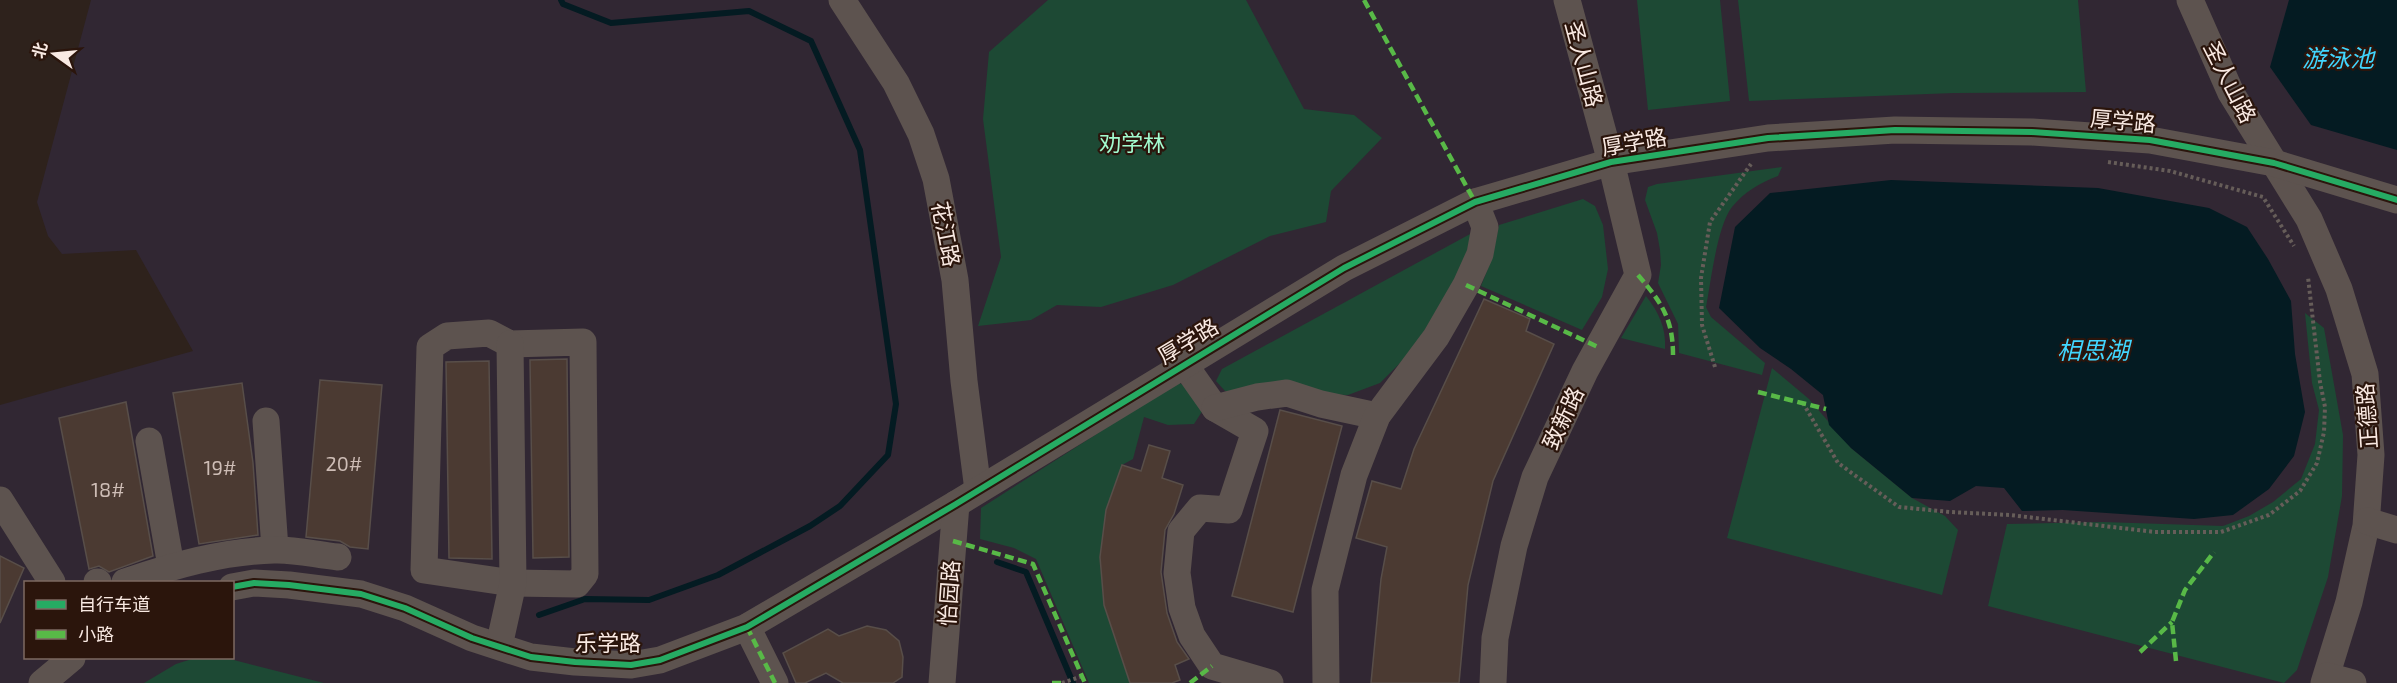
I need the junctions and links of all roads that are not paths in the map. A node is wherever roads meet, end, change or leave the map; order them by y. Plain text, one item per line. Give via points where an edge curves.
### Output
1 (842, 0) edge
2 (1567, 0) edge
3 (2190, 0) edge
4 (1611, 162) junction
5 (2274, 163) junction
6 (2397, 200) edge
7 (1475, 202) junction
8 (510, 344) junction
9 (1184, 364) junction
10 (1215, 408) junction
11 (1377, 416) junction
12 (266, 421) dead end
13 (149, 441) dead end
14 (967, 497) junction
15 (0, 500) edge
16 (2367, 521) junction
17 (2397, 530) edge
18 (274, 549) junction
19 (338, 557) dead end
20 (171, 566) junction
21 (51, 581) edge
22 (128, 581) edge
23 (513, 583) junction
24 (234, 586) edge
25 (747, 627) junction
26 (499, 646) junction
27 (70, 659) edge
28 (2325, 679) edge
29 (42, 683) edge
30 (775, 683) edge
31 (942, 683) edge
32 (1270, 683) edge
33 (1326, 683) edge
34 (1493, 683) edge
35 (2353, 683) edge

1 - 14 street, 花江路 via 896,83 921,134 936,179 955,280 964,381
2 - 4 street, 圣人山路
3 - 5 street, 圣人山路 via 2231,93
4 - 5 street, 厚学路 via 1768,138 1895,130 2032,132 2150,140
4 - 7 street, 厚学路
4 - 34 street, 致新路 via 1638,275 1585,371 1535,477 1514,546 1495,638
5 - 6 street, 厚学路
5 - 16 street, 正德路 via 2309,219 2339,289 2365,374 2371,455
7 - 9 street, 厚学路 via 1344,268
7 - 11 street via 1485,227 1480,254 1466,285 1436,337
8 - 23 street
8 - 23 street via 583,342 585,574 577,584
8 - 23 street via 489,333 447,336 430,347 424,570
9 - 10 street
9 - 14 street, 厚学路
10 - 11 street via 1287,393
10 - 32 street via 1255,430 1229,510 1200,508 1181,531 1177,573 1182,608 1192,636 1212,666
11 - 33 street via 1354,475 1325,590
12 - 18 street
13 - 20 street
14 - 25 street, 乐学路
14 - 31 street, 怡园路
15 - 21 street
16 - 17 street
16 - 28 street, 正德路 via 2349,602
18 - 19 street
18 - 20 street
20 - 22 street
23 - 26 street
24 - 26 street, 乐学路 via 289,585 361,594
25 - 26 street, 乐学路 via 687,652 631,665 531,657
25 - 30 street
27 - 29 street
28 - 35 street

